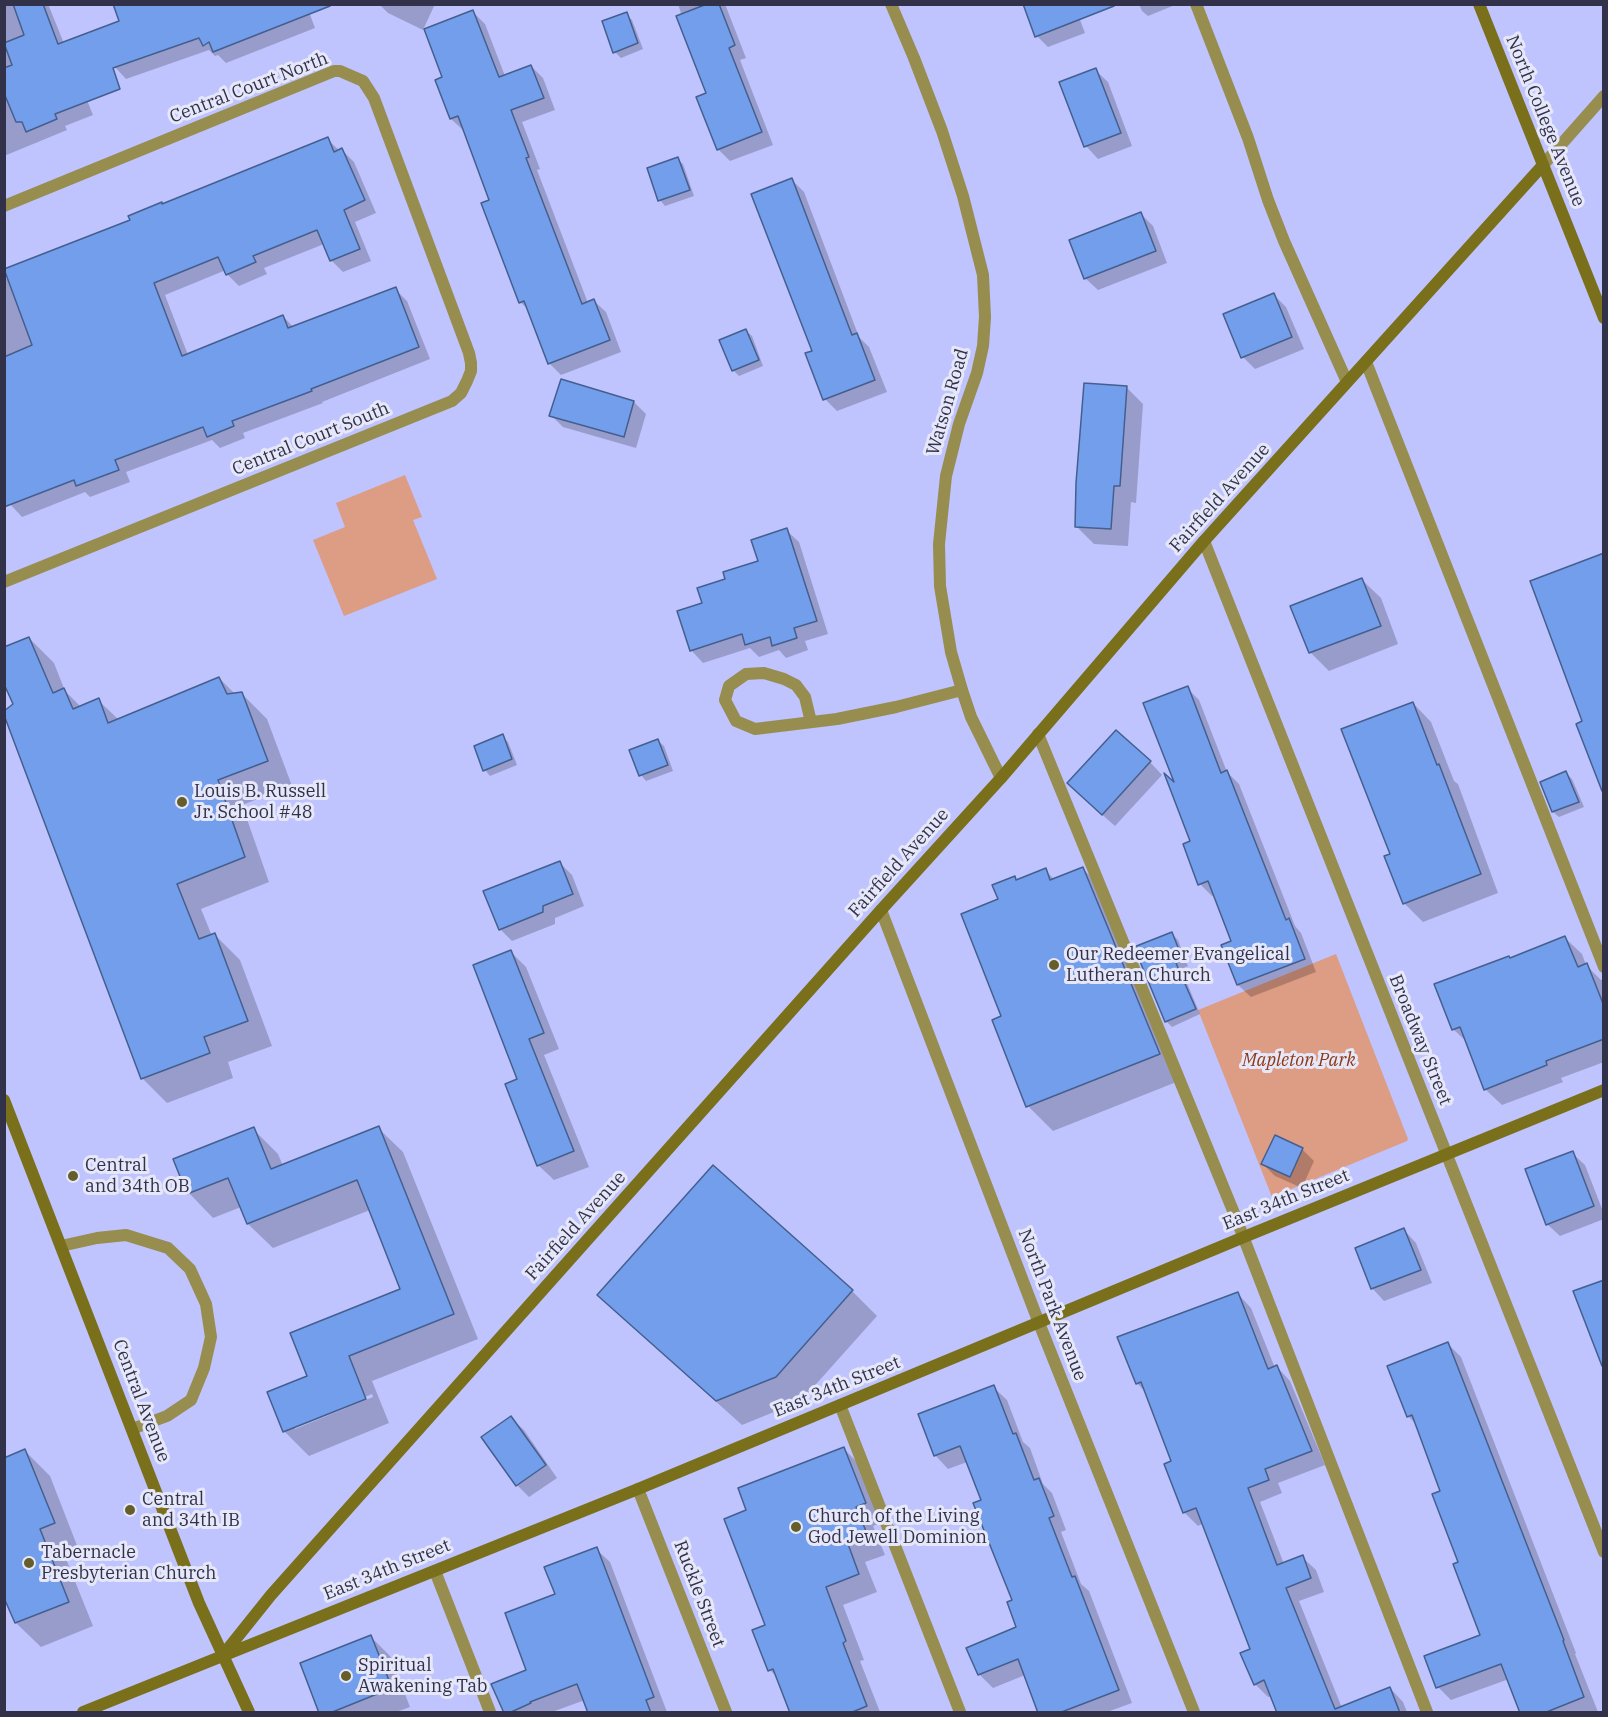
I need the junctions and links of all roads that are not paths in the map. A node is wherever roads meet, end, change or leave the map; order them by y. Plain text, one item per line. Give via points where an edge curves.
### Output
1 (891, 4) edge
2 (1196, 4) edge
3 (1479, 4) edge
4 (1604, 96) edge
5 (1543, 165) junction
6 (4, 206) edge
7 (421, 223) joint
8 (1604, 318) edge
9 (1366, 362) junction
10 (1347, 382) junction
11 (1204, 541) junction
12 (4, 582) edge
13 (962, 690) junction
14 (811, 722) junction
15 (1038, 734) junction
16 (1001, 778) junction
17 (881, 910) junction
18 (1604, 967) edge
19 (1604, 1090) edge
20 (4, 1100) edge
21 (1446, 1154) junction
22 (1244, 1237) junction
23 (61, 1246) junction
24 (1039, 1323) junction
25 (840, 1405) junction
26 (132, 1429) junction
27 (638, 1489) junction
28 (1604, 1552) edge
29 (435, 1570) junction
30 (223, 1655) junction
31 (83, 1713) edge
32 (249, 1713) edge
33 (490, 1713) edge
34 (726, 1713) edge
35 (960, 1713) edge
36 (1194, 1713) edge
37 (1427, 1713) edge

1 - 13 street, Watson Road via 942,132 974,237 984,289 983,345 946,476 939,544 944,613
2 - 10 street via 1284,241
3 - 5 street, North College Avenue
4 - 5 street, Fairfield Avenue
5 - 8 street, North College Avenue
5 - 9 street, Fairfield Avenue
6 - 7 street, Central Court North via 340,71 363,81 374,98
7 - 12 street, Central Court South via 470,357 470,376 457,397
9 - 10 street, Fairfield Avenue
9 - 18 street
10 - 11 street, Fairfield Avenue
11 - 15 street, Fairfield Avenue
11 - 21 street, Broadway Street
13 - 14 street
13 - 16 street, Watson Road
14 - 14 street via 755,729 736,721 725,700 729,686 746,674 764,673 784,679 796,685 805,697
15 - 16 street, Fairfield Avenue
15 - 22 street
16 - 17 street, Fairfield Avenue
17 - 24 street, North Park Avenue
17 - 30 street, Fairfield Avenue via 271,1595
19 - 21 street, East 34th Street
20 - 23 street, Central Avenue
21 - 22 street, East 34th Street
21 - 28 street, Broadway Street
22 - 24 street, East 34th Street
22 - 37 street
23 - 26 street, Central Avenue
23 - 26 street via 126,1235 168,1248 190,1269 206,1304 211,1337 191,1400 167,1416
24 - 25 street, East 34th Street
24 - 36 street, North Park Avenue
25 - 27 street, East 34th Street
25 - 35 street
26 - 30 street, Central Avenue
27 - 29 street, East 34th Street
27 - 34 street, Ruckle Street
29 - 30 street, East 34th Street
29 - 33 street
30 - 31 street, East 34th Street
30 - 32 street, Central Avenue

